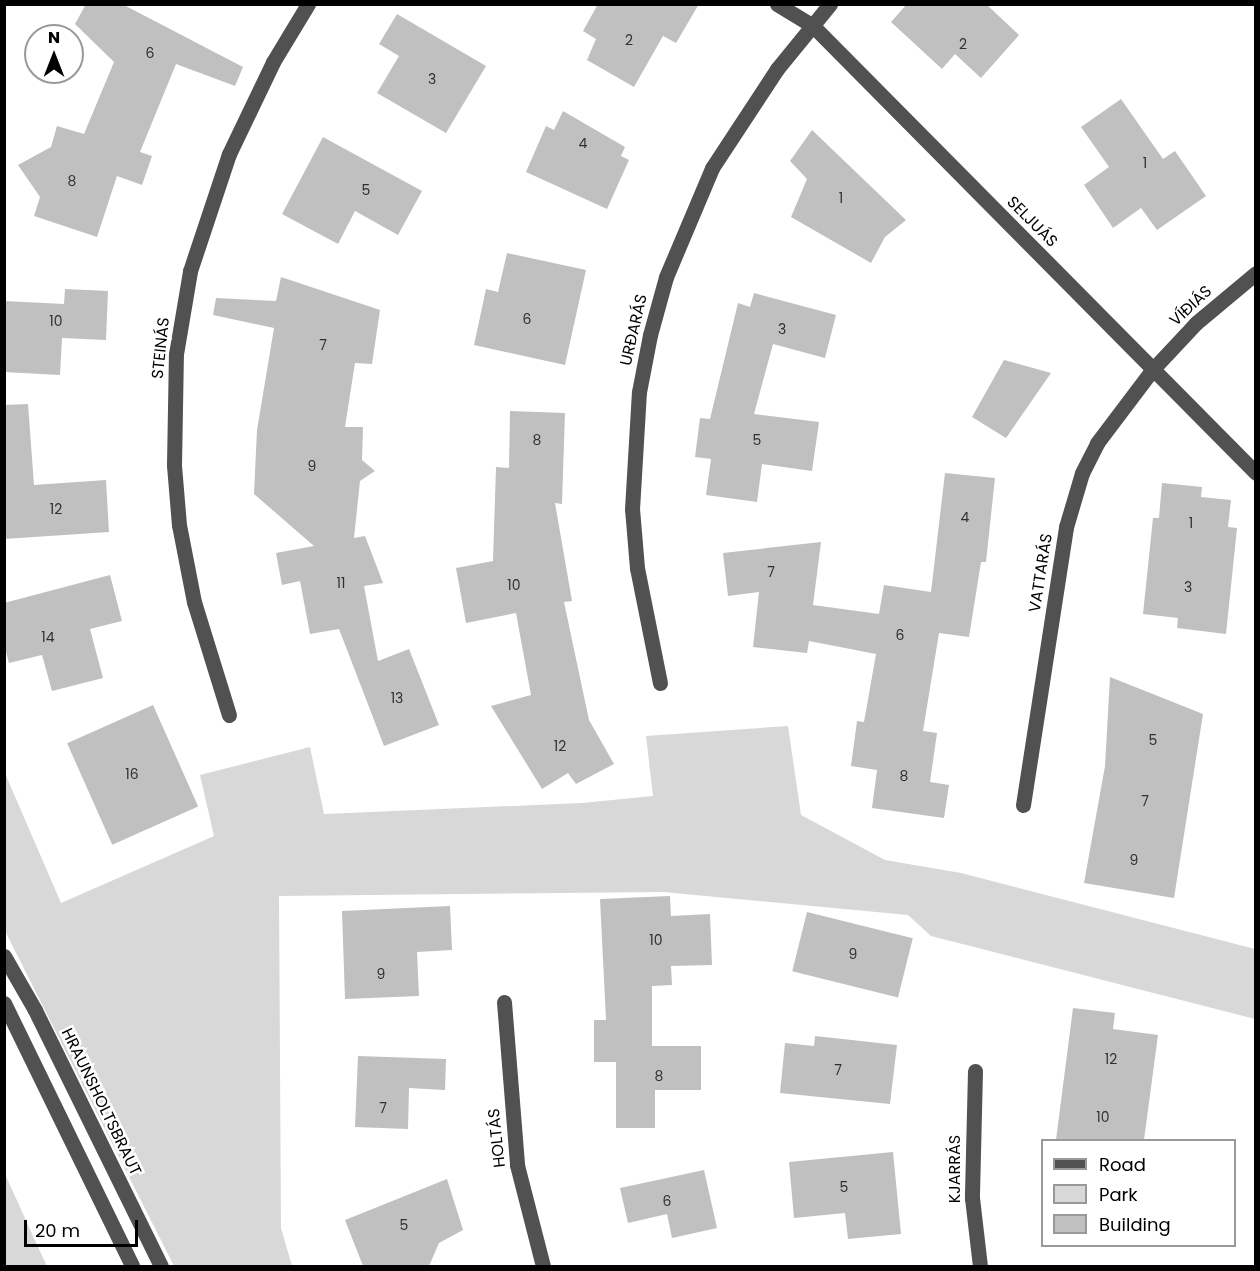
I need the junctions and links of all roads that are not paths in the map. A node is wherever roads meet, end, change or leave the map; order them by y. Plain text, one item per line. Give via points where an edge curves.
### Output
1 (308, 4) edge
2 (777, 4) edge
3 (830, 4) edge
4 (813, 26) junction
5 (1256, 273) edge
6 (1153, 369) junction
7 (1256, 473) edge
8 (660, 682) dead end
9 (229, 715) dead end
10 (1023, 805) dead end
11 (4, 956) edge
12 (4, 1002) edge
13 (504, 1002) dead end
14 (975, 1071) dead end
15 (132, 1266) edge
16 (161, 1266) edge
17 (543, 1266) edge
18 (980, 1266) edge

1 - 9 street, STEINÁS via 273,62 225,164 190,271 176,354 174,465 179,525 194,602
2 - 4 street, SELJUÁS
3 - 4 street, URÐARÁS
4 - 6 street, SELJUÁS
4 - 8 street, URÐARÁS via 749,107 712,168 666,277 650,334 636,428 632,509 638,580
5 - 6 street, VÍÐIÁS via 1196,323
6 - 7 street, SELJUÁS
6 - 10 street, VATTARÁS via 1097,443 1072,499
11 - 16 street, HRAUNSHOLTSBRAUT via 35,1010
12 - 15 street
13 - 17 street, HOLTÁS via 518,1165
14 - 18 street, KJARRÁS via 972,1198

